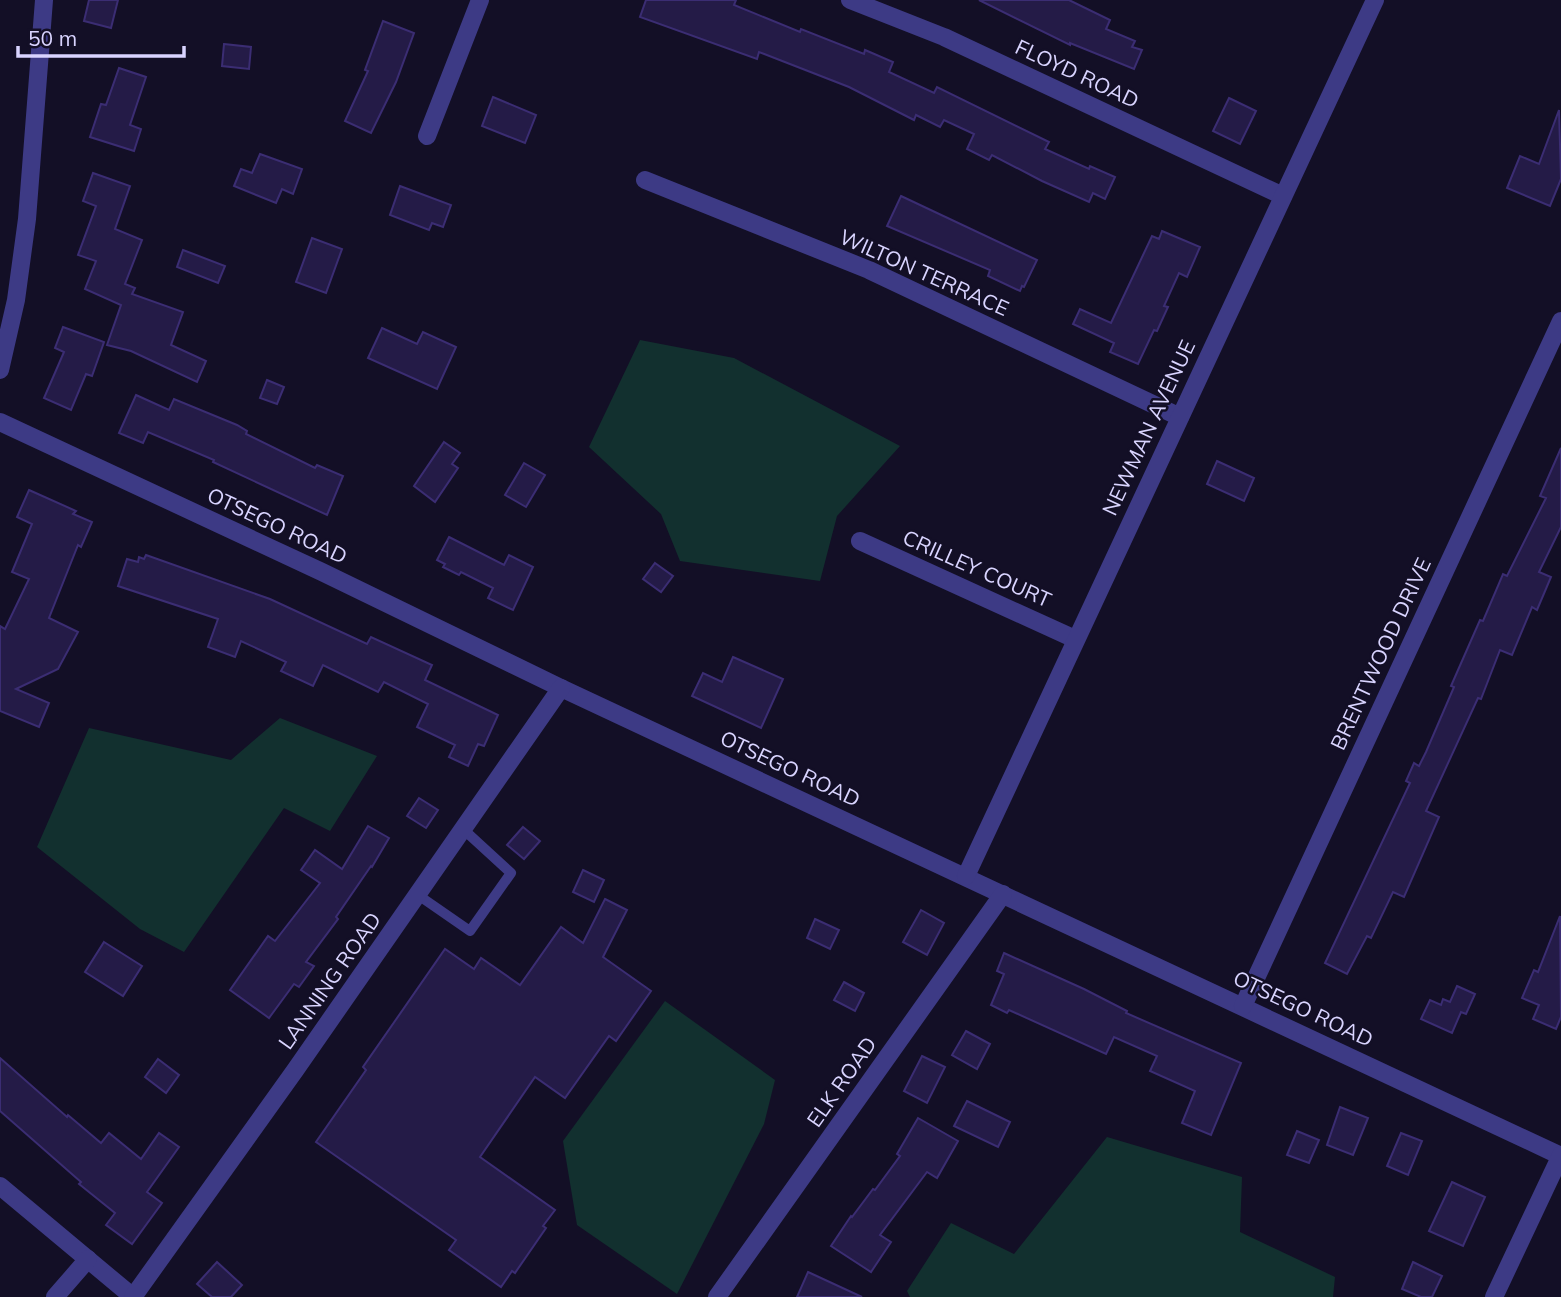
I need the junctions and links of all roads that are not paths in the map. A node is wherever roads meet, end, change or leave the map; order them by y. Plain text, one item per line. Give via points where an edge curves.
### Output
1 (44, 0) edge
2 (480, 0) edge
3 (850, 0) edge
4 (1375, 0) edge
5 (427, 136) dead end
6 (645, 180) dead end
7 (1283, 196) junction
8 (0, 289) edge
9 (16, 300) junction
10 (1561, 321) edge
11 (0, 370) edge
12 (1180, 417) junction
13 (0, 422) edge
14 (860, 541) dead end
15 (1075, 639) junction
16 (561, 688) junction
17 (463, 829) junction
18 (966, 876) junction
19 (1003, 894) junction
20 (418, 895) junction
21 (1243, 1006) junction
22 (1561, 1156) edge
23 (0, 1186) edge
24 (88, 1259) junction
25 (55, 1297) edge
26 (133, 1297) edge
27 (717, 1297) edge
28 (1494, 1297) edge

1 - 9 street
2 - 5 street
3 - 7 street, FLOYD ROAD via 944,37
4 - 7 street, NEWMAN AVENUE
6 - 12 street, WILTON TERRACE via 869,270
7 - 12 street, NEWMAN AVENUE
8 - 9 street
9 - 11 street
10 - 21 street, BRENTWOOD DRIVE
12 - 15 street, NEWMAN AVENUE
13 - 16 street, OTSEGO ROAD
14 - 15 street, CRILLEY COURT
15 - 18 street, NEWMAN AVENUE
16 - 17 street, LANNING ROAD
16 - 18 street, OTSEGO ROAD
17 - 20 street, LANNING ROAD
17 - 20 lane via 511,873 470,931
18 - 19 street, OTSEGO ROAD
19 - 21 street, OTSEGO ROAD
19 - 27 street, ELK ROAD
20 - 26 street, LANNING ROAD
21 - 22 street, OTSEGO ROAD
22 - 28 street
23 - 24 street
24 - 25 street
24 - 26 street

